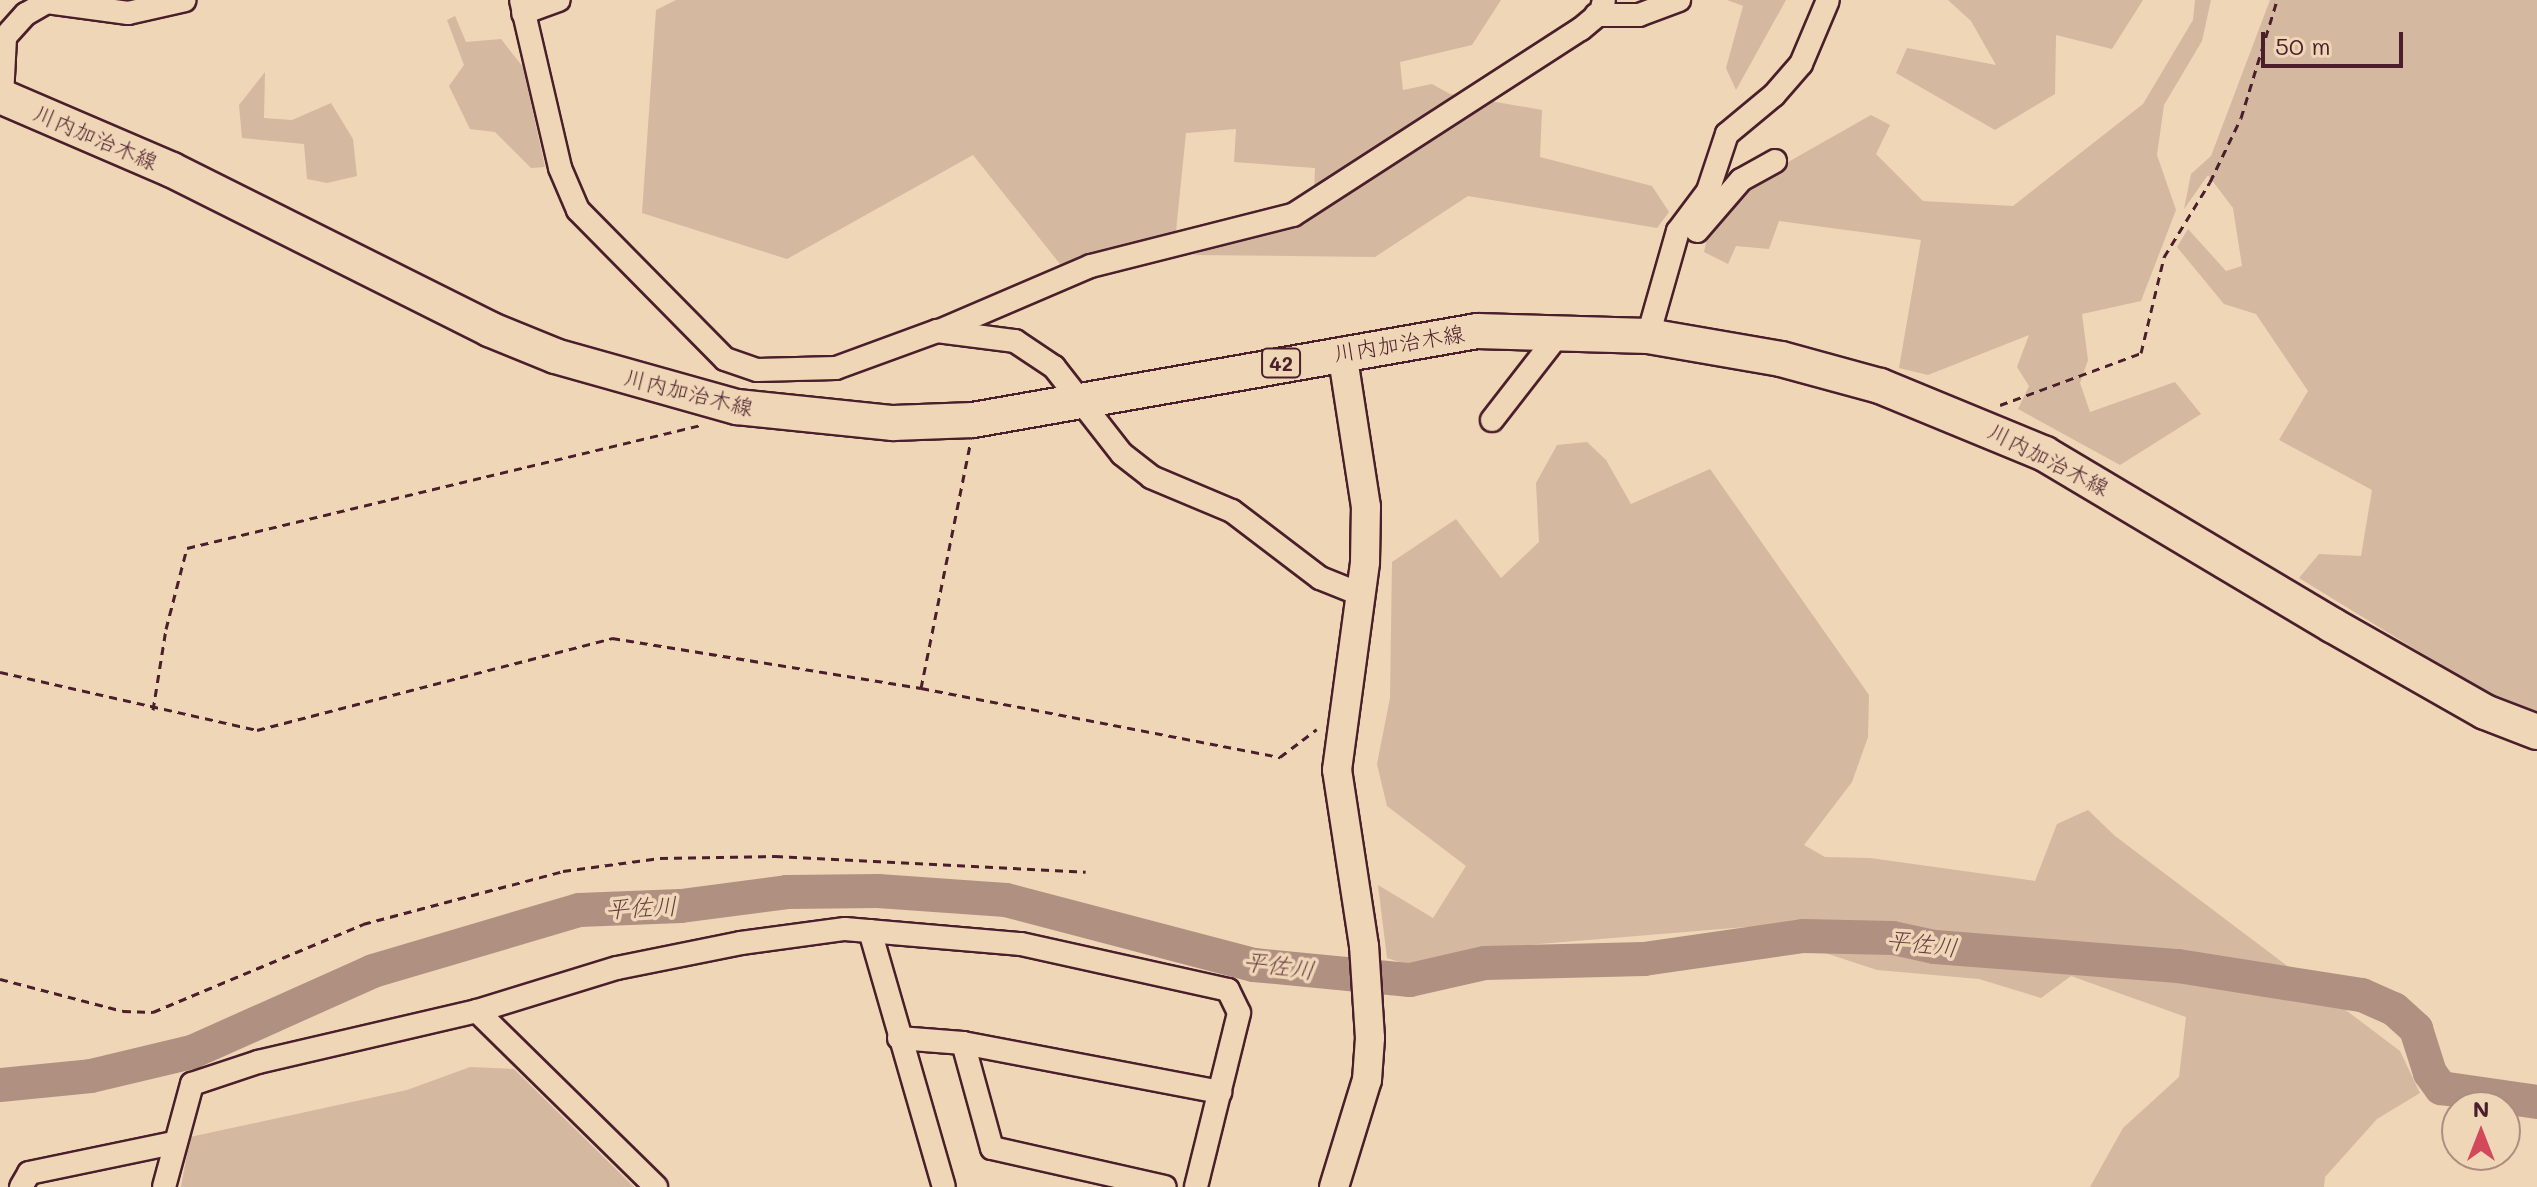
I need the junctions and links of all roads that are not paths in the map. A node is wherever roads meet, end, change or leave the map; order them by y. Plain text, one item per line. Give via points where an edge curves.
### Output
1 (185, 0) edge
2 (559, 0) edge
3 (1679, 0) edge
4 (1828, 0) edge
5 (1655, 5) edge
6 (522, 6) edge
7 (1600, 8) edge
8 (1, 96) edge
9 (1775, 161) dead end
10 (1663, 278) junction
11 (1562, 330) junction
12 (937, 331) junction
13 (1648, 336) junction
14 (1342, 352) junction
15 (1079, 400) junction
16 (1492, 420) dead end
17 (1360, 594) junction
18 (2537, 732) edge
19 (870, 931) junction
20 (477, 1011) junction
21 (899, 1038) junction
22 (963, 1043) junction
23 (1220, 1092) junction
24 (172, 1143) junction
25 (21, 1187) edge
26 (164, 1187) edge
27 (656, 1187) edge
28 (944, 1187) edge
29 (1165, 1187) edge
30 (1196, 1187) edge
31 (1334, 1187) edge

1 - 8 street via 128,13 47,2 26,14 5,37
2 - 6 street
3 - 5 street
4 - 10 street via 1801,64 1727,134 1708,191 1678,231
5 - 7 street
6 - 12 street via 560,168 578,210 725,359 757,370 836,368
7 - 12 street via 1293,215 1091,266
8 - 15 main road, 川内加治木線 / 42 via 172,170 489,329 555,356 737,407 848,421 973,420
9 - 10 street via 1741,180 1707,216
10 - 13 street
11 - 13 main road, 川内加治木線 / 42
11 - 14 main road, 川内加治木線 / 42 via 1477,331
11 - 16 street
12 - 15 street via 1015,341 1054,367
13 - 18 main road, 川内加治木線 / 42 via 1824,370 1974,422 2045,454 2164,521 2485,712
14 - 15 main road, 川内加治木線 / 42
14 - 17 street via 1366,507
15 - 17 street via 1122,454 1151,477 1232,511 1320,578
17 - 31 street via 1340,716 1338,800 1364,946 1367,1080
19 - 20 street via 845,929 741,943 617,968
19 - 21 street
19 - 23 street via 1021,944 1228,990 1239,1013
20 - 24 street via 258,1062 192,1084
20 - 27 street
21 - 22 street
21 - 28 street
22 - 23 street
22 - 29 street via 992,1148
23 - 30 street
24 - 25 street via 29,1173
24 - 26 street

